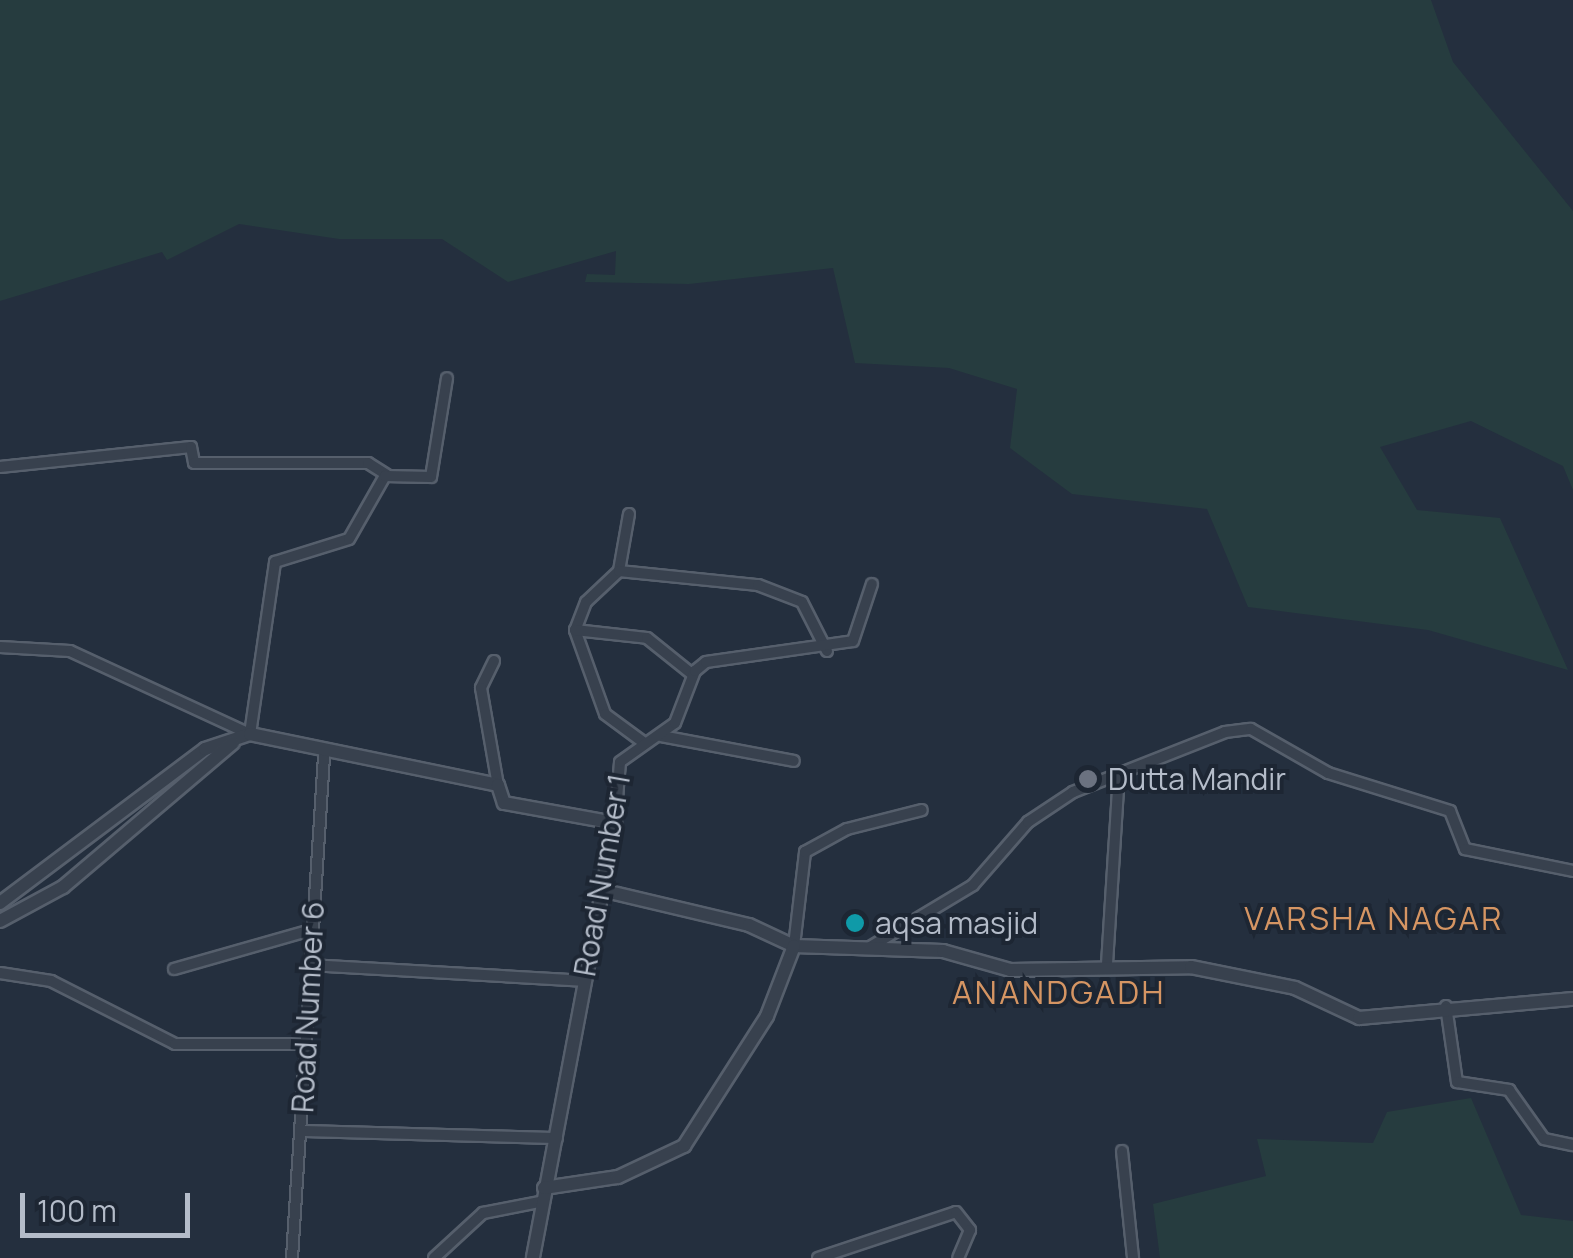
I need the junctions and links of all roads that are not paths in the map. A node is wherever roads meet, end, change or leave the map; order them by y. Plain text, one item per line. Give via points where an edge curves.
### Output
1 (447, 378) dead end
2 (0, 467) edge
3 (387, 476) junction
4 (630, 514) dead end
5 (619, 571) junction
6 (872, 584) dead end
7 (575, 630) junction
8 (0, 647) edge
9 (827, 651) junction
10 (494, 661) dead end
11 (693, 675) junction
12 (250, 734) junction
13 (660, 736) junction
14 (233, 742) junction
15 (643, 742) junction
16 (324, 756) junction
17 (794, 761) dead end
18 (1120, 776) junction
19 (171, 777) junction
20 (498, 785) junction
21 (182, 792) junction
22 (922, 810) dead end
23 (114, 822) junction
24 (615, 823) junction
25 (126, 837) junction
26 (1573, 871) edge
27 (601, 890) junction
28 (24, 891) junction
29 (0, 904) edge
30 (31, 906) junction
31 (0, 921) edge
32 (311, 930) junction
33 (794, 946) junction
34 (870, 948) junction
35 (309, 964) junction
36 (1107, 964) junction
37 (174, 969) dead end
38 (0, 973) edge
39 (583, 981) junction
40 (1573, 999) edge
41 (1446, 1005) junction
42 (305, 1044) junction
43 (301, 1131) junction
44 (556, 1138) junction
45 (1573, 1145) edge
46 (1122, 1152) dead end
47 (544, 1195) junction
48 (292, 1258) edge
49 (434, 1258) edge
50 (533, 1258) edge
51 (818, 1258) edge
52 (958, 1258) edge
53 (1134, 1258) edge

1 - 3 street via 438,468 431,477
2 - 3 street via 191,447 194,463 368,463
3 - 12 street via 349,538 275,562
4 - 5 street
5 - 7 street via 586,602
5 - 9 street via 787,596 816,616
6 - 9 street via 853,641
7 - 11 street via 647,638
7 - 15 street via 606,714
8 - 12 street via 70,651
9 - 11 street via 706,662
10 - 20 street via 481,688
11 - 13 street
12 - 14 street
12 - 16 street
13 - 15 street, Road Number 1
13 - 17 street
14 - 19 street via 205,749
14 - 21 street
15 - 24 street, Road Number 1 via 620,762
16 - 20 street
16 - 32 street, Road Number 6
18 - 26 street via 1251,729 1328,773 1450,811 1465,849
18 - 34 street via 1028,822 973,885
18 - 36 street
19 - 21 street
19 - 23 street
20 - 24 street via 504,803
21 - 25 street
22 - 33 street via 860,824 805,852
23 - 25 street
23 - 28 street
24 - 27 street, Road Number 1
25 - 30 street
27 - 33 street via 749,925
27 - 39 street, Road Number 1
28 - 29 street
28 - 30 street
30 - 31 street
32 - 35 street, Road Number 6
32 - 37 street
33 - 34 street
33 - 47 street via 767,1016 684,1146 618,1177
34 - 36 street via 943,951 1010,970
35 - 39 street
35 - 42 street, Road Number 6
36 - 41 street via 1190,967 1295,988 1359,1018
38 - 42 street via 51,981 176,1044
39 - 44 street, Road Number 1
40 - 41 street
41 - 45 street via 1457,1082 1509,1090 1544,1139
42 - 43 street, Road Number 6
43 - 44 street
43 - 48 street, Road Number 6
44 - 47 street, Road Number 1
46 - 53 street
47 - 49 street via 482,1213
47 - 50 street, Road Number 1
51 - 52 street via 956,1212 970,1230

